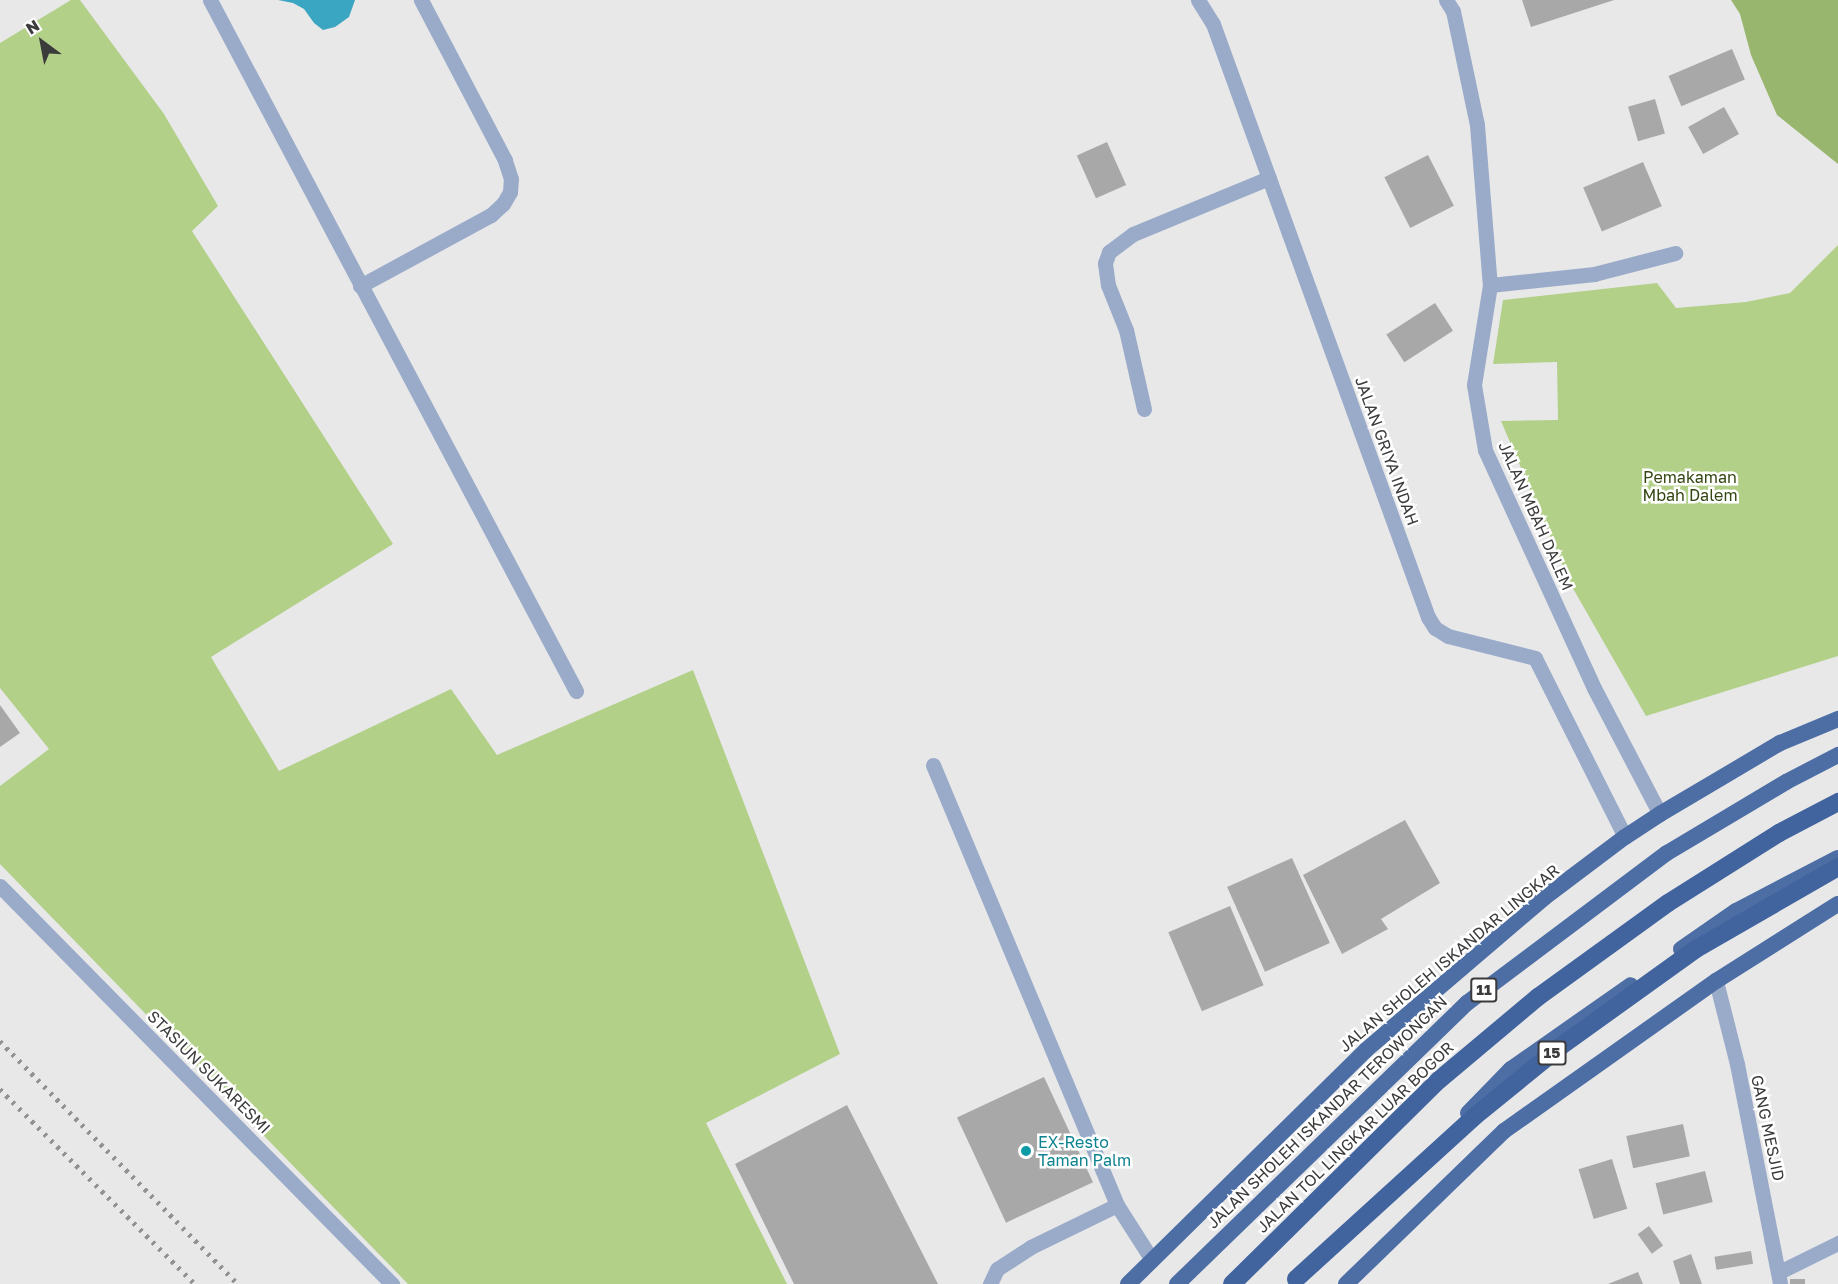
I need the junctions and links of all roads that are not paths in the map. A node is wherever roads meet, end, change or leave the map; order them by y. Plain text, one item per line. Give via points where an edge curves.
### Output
1 (210, 0) edge
2 (421, 0) edge
3 (1198, 0) edge
4 (1446, 0) edge
5 (1269, 178) junction
6 (1675, 253) dead end
7 (1490, 285) junction
8 (360, 286) junction
9 (1144, 409) dead end
10 (576, 691) dead end
11 (1838, 719) edge
12 (1838, 755) edge
13 (933, 765) dead end
14 (1838, 802) edge
15 (1660, 814) junction
16 (1625, 837) junction
17 (1838, 858) edge
18 (1838, 867) edge
19 (0, 886) edge
20 (1838, 904) edge
21 (1716, 981) junction
22 (1117, 1205) junction
23 (1838, 1243) edge
24 (1152, 1260) junction
25 (1780, 1278) edge
26 (392, 1284) edge
27 (990, 1284) edge
28 (1128, 1284) edge
29 (1177, 1284) edge
30 (1232, 1284) edge
31 (1291, 1284) edge
32 (1300, 1284) edge
33 (1346, 1284) edge

1 - 8 street
2 - 8 street via 505,160 510,192 491,215
3 - 5 street, JALAN GRIYA INDAH via 1213,24
4 - 7 street, JALAN MBAH DALEM via 1453,11 1477,125
5 - 9 street via 1133,234 1109,252 1105,264 1108,285 1126,330
5 - 16 street, JALAN GRIYA INDAH via 1428,617 1435,628 1448,636 1535,658
6 - 7 street via 1594,274
7 - 15 street, JALAN MBAH DALEM via 1473,385 1485,450 1594,688
8 - 10 street
11 - 15 highway, JALAN SHOLEH ISKANDAR LINGKAR via 1780,743
12 - 29 highway, JALAN SHOLEH ISKANDAR TEROWONGAN / 11 via 1667,853 1467,1003
13 - 22 street
14 - 30 highway, JALAN TOL LINGKAR LUAR BOGOR via 1779,833 1668,903 1538,997 1439,1080
15 - 16 highway, JALAN SHOLEH ISKANDAR LINGKAR
16 - 24 highway, JALAN SHOLEH ISKANDAR LINGKAR via 1545,897 1366,1050
17 - 32 highway via 1736,911 1511,1069
18 - 31 highway, 15, bridge via 1696,949 1561,1046 1475,1116
19 - 26 street, STASIUN SUKARESMI
20 - 21 highway
21 - 25 street, GANG MESJID via 1737,1064
21 - 33 highway via 1504,1131
22 - 24 street
22 - 27 street via 1031,1247 997,1269
23 - 25 street
24 - 28 highway, JALAN SHOLEH ISKANDAR LINGKAR

